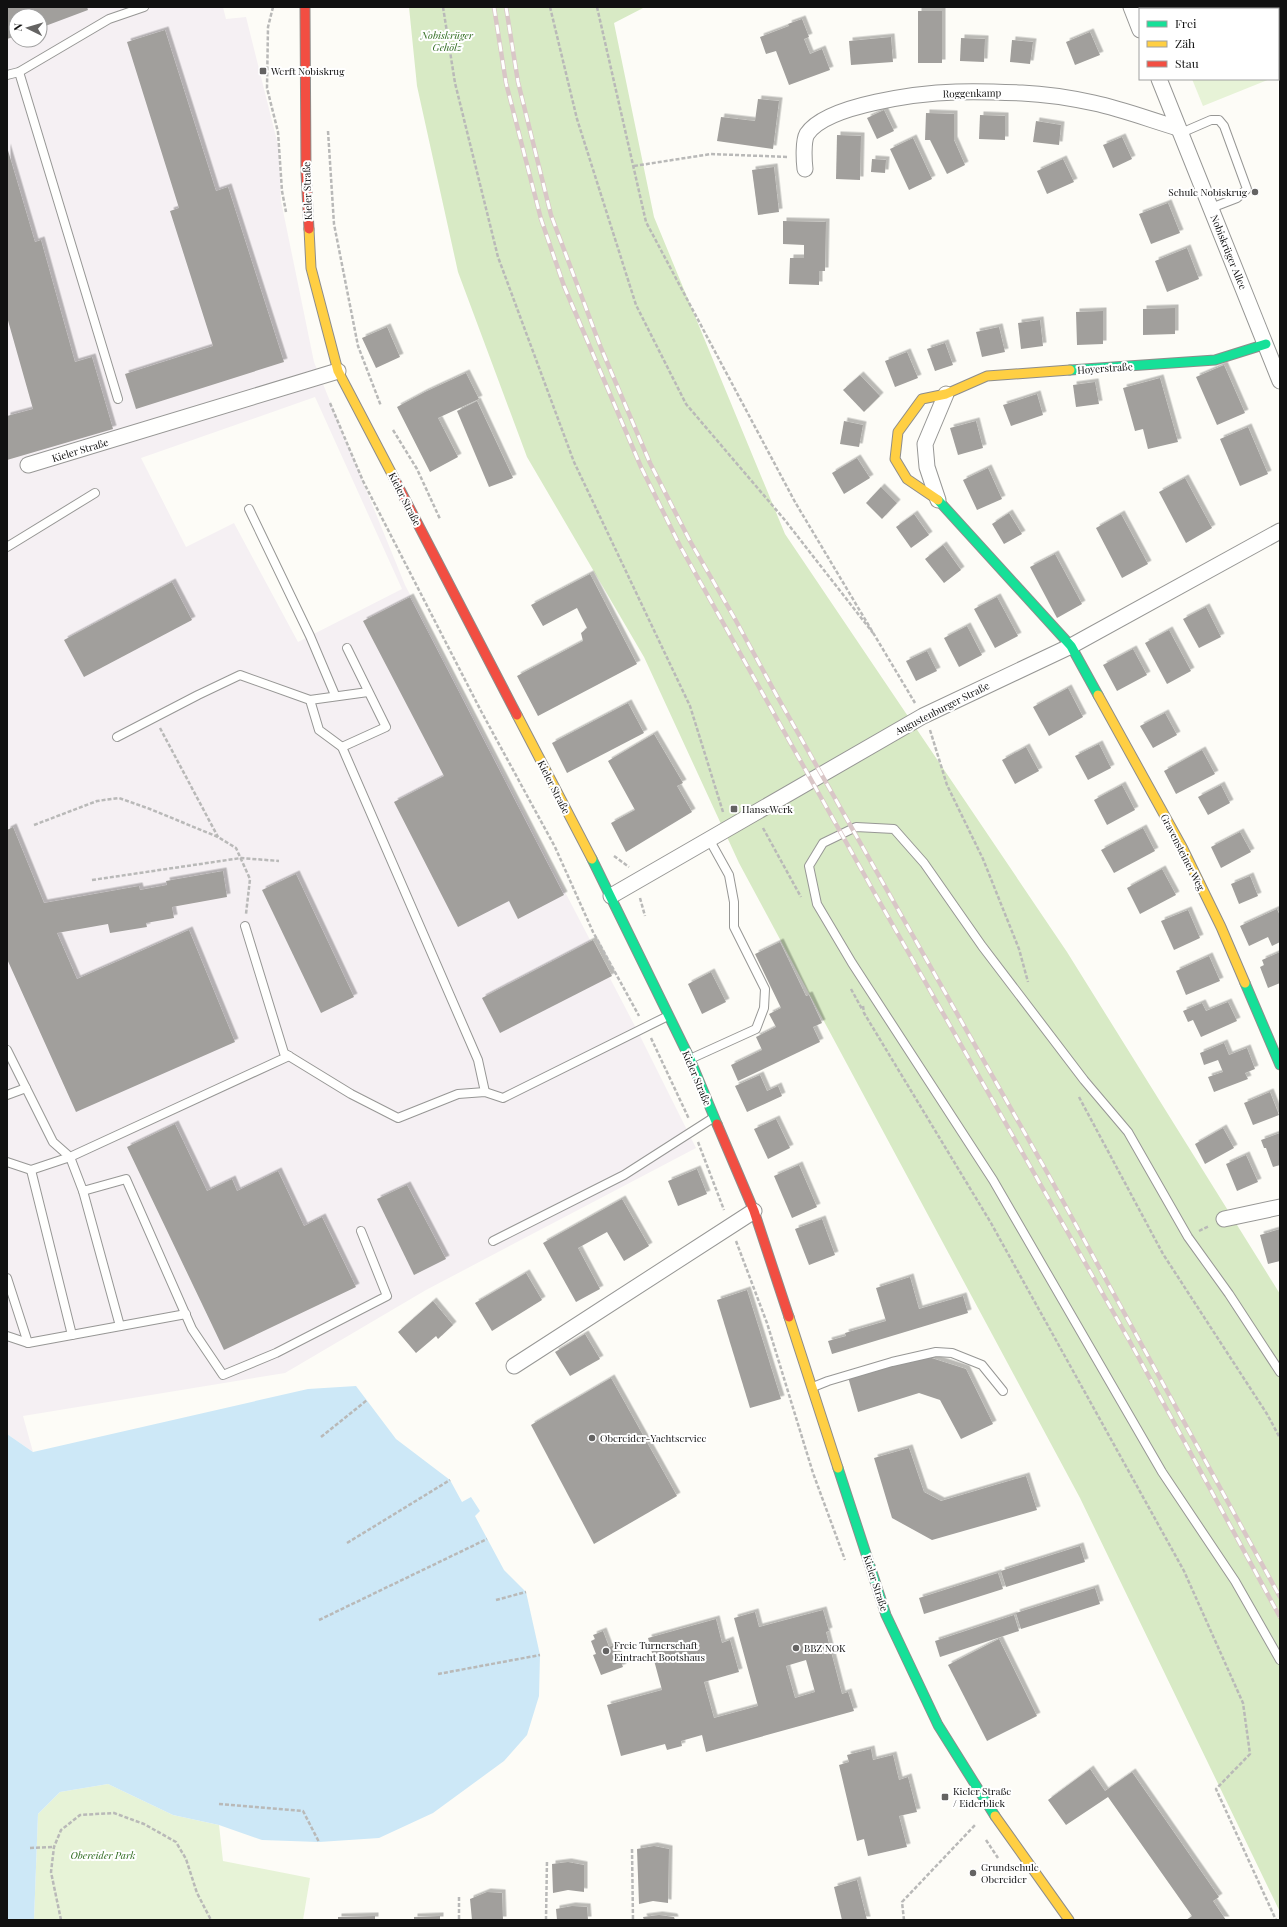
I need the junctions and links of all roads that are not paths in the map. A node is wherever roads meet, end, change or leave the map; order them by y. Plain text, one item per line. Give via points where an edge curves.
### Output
1 (144, 7) edge
2 (305, 7) edge
3 (1131, 7) edge
4 (1139, 27) edge
5 (19, 72) junction
6 (7, 75) edge
7 (1159, 80) edge
8 (1179, 130) junction
9 (805, 163) road end
10 (1211, 208) junction
11 (1266, 344) junction
12 (1275, 357) edge
13 (338, 370) junction
14 (1280, 381) edge
15 (946, 394) junction
16 (118, 399) dead end
17 (28, 466) dead end
18 (95, 493) dead end
19 (938, 500) junction
20 (249, 509) dead end
21 (1280, 532) edge
22 (7, 547) edge
23 (1071, 646) junction
24 (347, 648) dead end
25 (368, 692) junction
26 (335, 696) junction
27 (310, 700) junction
28 (117, 737) dead end
29 (342, 747) junction
30 (709, 839) junction
31 (611, 896) junction
32 (245, 926) road end
33 (669, 1016) junction
34 (7, 1050) edge
35 (289, 1056) junction
36 (690, 1060) junction
37 (1280, 1065) edge
38 (26, 1088) junction
39 (485, 1092) junction
40 (7, 1095) edge
41 (714, 1118) junction
42 (70, 1157) junction
43 (7, 1162) edge
44 (31, 1170) junction
45 (82, 1191) junction
46 (1280, 1207) edge
47 (754, 1211) junction
48 (1224, 1219) road end
49 (361, 1231) dead end
50 (493, 1241) dead end
51 (7, 1278) edge
52 (186, 1314) junction
53 (120, 1326) junction
54 (72, 1335) junction
55 (7, 1336) edge
56 (28, 1343) junction
57 (514, 1366) dead end
58 (1280, 1372) edge
59 (812, 1388) junction
60 (1003, 1391) dead end
61 (1280, 1660) edge
62 (1069, 1920) edge

1 - 5 lane via 109,19
2 - 13 main road, Kieler Straße via 306,173 311,268
3 - 4 street
5 - 6 lane
5 - 16 lane
7 - 8 street, Nobiskrüger Allee
8 - 9 street, Roggenkamp via 1094,103 1024,93 955,92 858,106 818,122 807,134
8 - 10 street, Nobiskrüger Allee
8 - 10 lane via 1211,120 1219,120 1224,126 1247,189 1237,198
10 - 11 street, Nobiskrüger Allee
11 - 12 street, Nobiskrüger Allee
11 - 15 main road, Hoyerstraße via 1215,360 987,376
12 - 14 street, Nobiskrüger Allee
13 - 17 street, Kieler Straße
13 - 31 main road, Kieler Straße
15 - 19 street, Hoyerstraße via 925,444 927,468
15 - 19 main road, Hoyerstraße via 922,399 898,432 895,459 907,479
18 - 22 lane
19 - 23 main road, Hoyerstraße
20 - 26 lane via 310,636
21 - 23 street, Augustenburger Straße
23 - 30 street, Augustenburger Straße via 923,716
23 - 37 main road, Gravensteiner Weg via 1182,847
24 - 25 lane
25 - 26 lane
25 - 29 lane via 386,727
26 - 27 lane
27 - 28 lane via 240,675
27 - 29 lane via 319,730
29 - 39 lane via 478,1060
30 - 31 street, Augustenburger Straße
30 - 36 lane via 729,875 734,902 734,927 765,989 764,1008 756,1029
31 - 33 main road, Kieler Straße
32 - 35 lane via 284,1053
33 - 36 main road, Kieler Straße
33 - 39 lane via 503,1098
34 - 38 lane
35 - 39 lane via 351,1094 398,1118 458,1094
35 - 42 lane
36 - 41 main road, Kieler Straße
38 - 40 lane
38 - 42 lane via 53,1142
41 - 47 main road, Kieler Straße
41 - 50 lane via 624,1174
42 - 44 lane
42 - 45 lane
43 - 44 lane
44 - 54 lane
45 - 52 lane via 126,1179
45 - 53 lane
46 - 48 street
47 - 57 street
47 - 59 main road, Kieler Straße
49 - 52 lane via 387,1296 276,1353 223,1374 192,1329
51 - 56 lane
52 - 53 lane
53 - 54 lane
54 - 56 lane
55 - 56 lane
58 - 61 lane via 1188,1237 1128,1132 1084,1080 982,946 924,863 894,829 856,827 824,843 809,866 817,904 852,963 993,1180 1162,1472 1235,1580
59 - 60 lane via 892,1362 936,1352 952,1353 982,1365
59 - 62 main road, Kieler Straße via 886,1615 938,1725 990,1808

